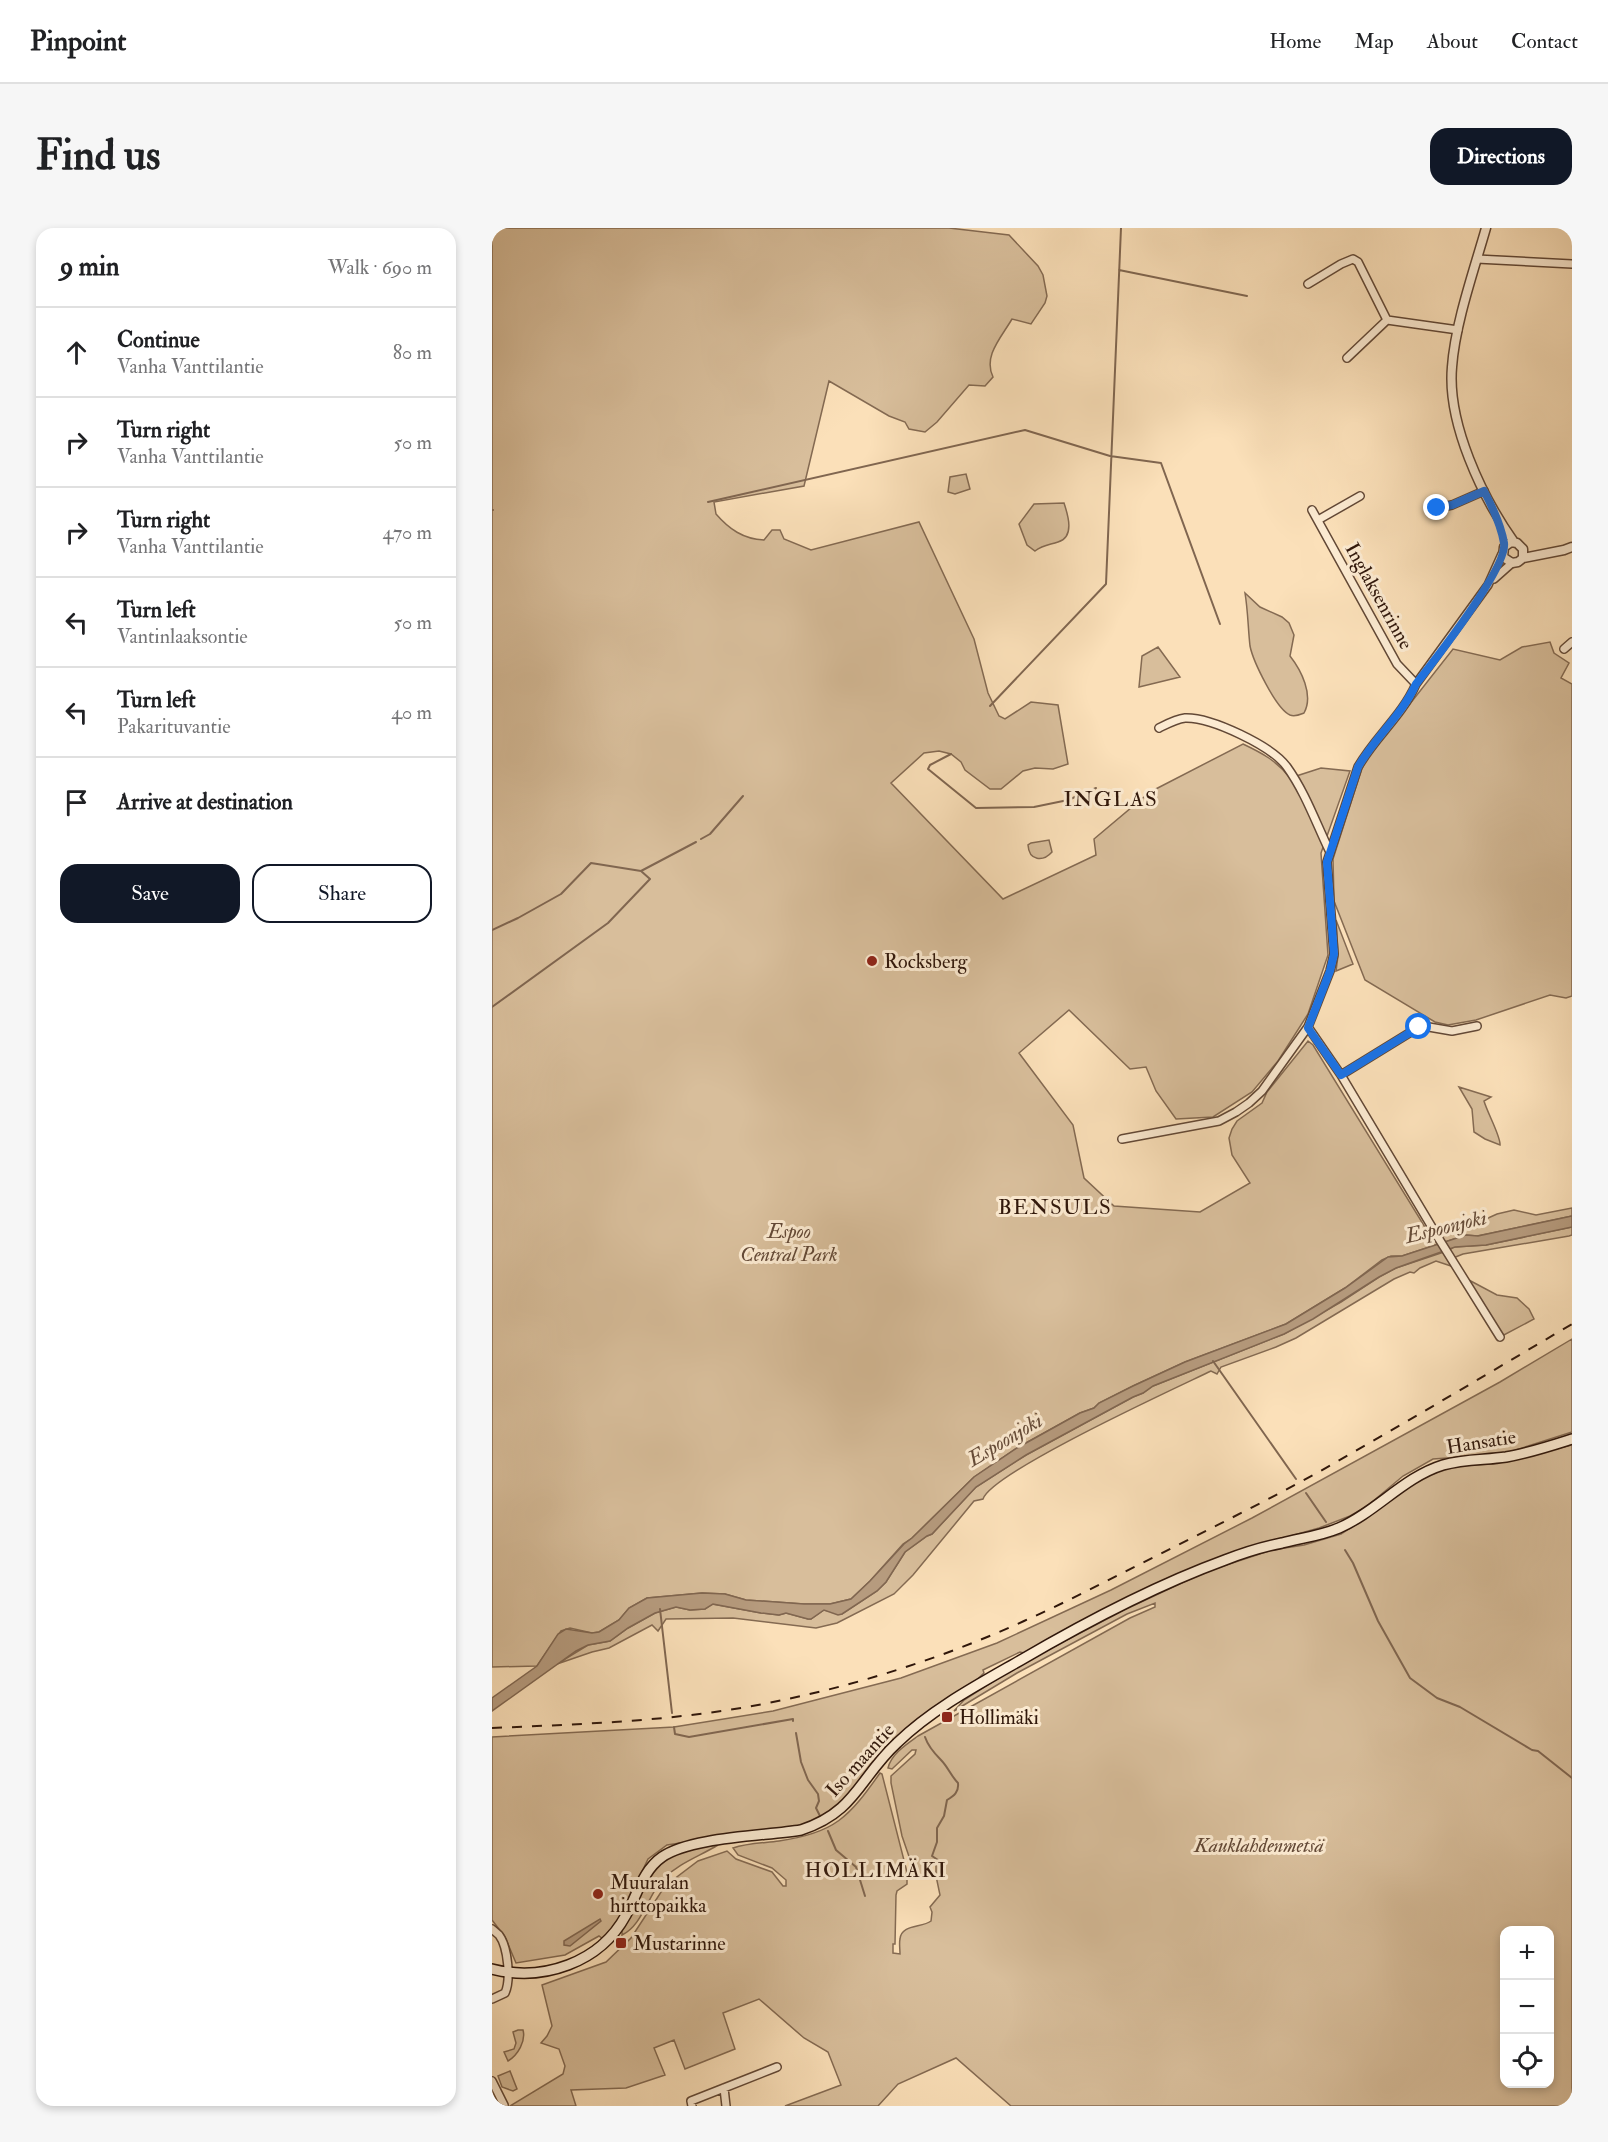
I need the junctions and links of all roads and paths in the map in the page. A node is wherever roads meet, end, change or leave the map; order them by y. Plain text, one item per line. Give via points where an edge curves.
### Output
1 (1486, 228) edge
2 (1477, 259) junction
3 (1572, 264) edge
4 (1308, 284) dead end
5 (1387, 320) junction
6 (1458, 330) junction
7 (1347, 358) dead end
8 (1484, 491) junction
9 (1360, 496) dead end
10 (1437, 508) dead end
11 (1312, 510) dead end
12 (1318, 520) junction
13 (1499, 522) junction
14 (1514, 542) junction
15 (1572, 547) edge
16 (1504, 550) junction
17 (1523, 553) junction
18 (1512, 564) junction
19 (1488, 585) junction
20 (1572, 642) edge
21 (1564, 649) dead end
22 (1416, 684) junction
23 (1159, 728) dead end
24 (1329, 850) junction
25 (1477, 1026) dead end
26 (1308, 1028) junction
27 (1341, 1075) junction
28 (1122, 1138) dead end
29 (1500, 1337) dead end
30 (1572, 1439) edge
31 (1340, 1527) joint
32 (492, 1929) edge
33 (492, 1970) edge
34 (509, 1974) junction
35 (492, 1999) edge
36 (777, 2067) dead end
37 (492, 2081) edge
38 (724, 2088) junction
39 (504, 2105) edge
40 (692, 2106) edge
41 (726, 2106) edge

1 - 2 street
2 - 3 street
2 - 6 street
4 - 5 street via 1353,259
5 - 6 street
5 - 7 street
6 - 8 street via 1451,369 1453,402 1457,425
8 - 10 street
8 - 13 street
9 - 12 street
11 - 12 street, Inglaksenrinne
12 - 22 street, Inglaksenrinne via 1396,664
13 - 14 street
13 - 16 street
14 - 16 street
14 - 17 street via 1520,544
15 - 17 street via 1551,553
16 - 18 street via 1506,560
16 - 19 street
17 - 18 street
18 - 19 street
19 - 22 street
20 - 21 street
22 - 24 street via 1410,699 1358,767
23 - 24 street via 1182,718 1199,718 1219,724 1274,754 1298,784
24 - 26 street via 1334,954
25 - 27 street via 1452,1031 1419,1027
26 - 27 street
26 - 28 street via 1262,1091 1236,1112 1219,1121
27 - 29 street
30 - 31 main road, Hansatie via 1506,1457 1433,1468
31 - 34 main road, Iso maantie via 1196,1571 1065,1635 976,1686 912,1730 879,1762 857,1794 832,1816 801,1830 673,1851 652,1866 618,1928 603,1945 553,1971
32 - 34 street via 500,1936
33 - 34 main road, Iso maantie
34 - 35 street via 505,1993
36 - 38 street
37 - 39 street
38 - 40 street via 692,2101
38 - 41 street

